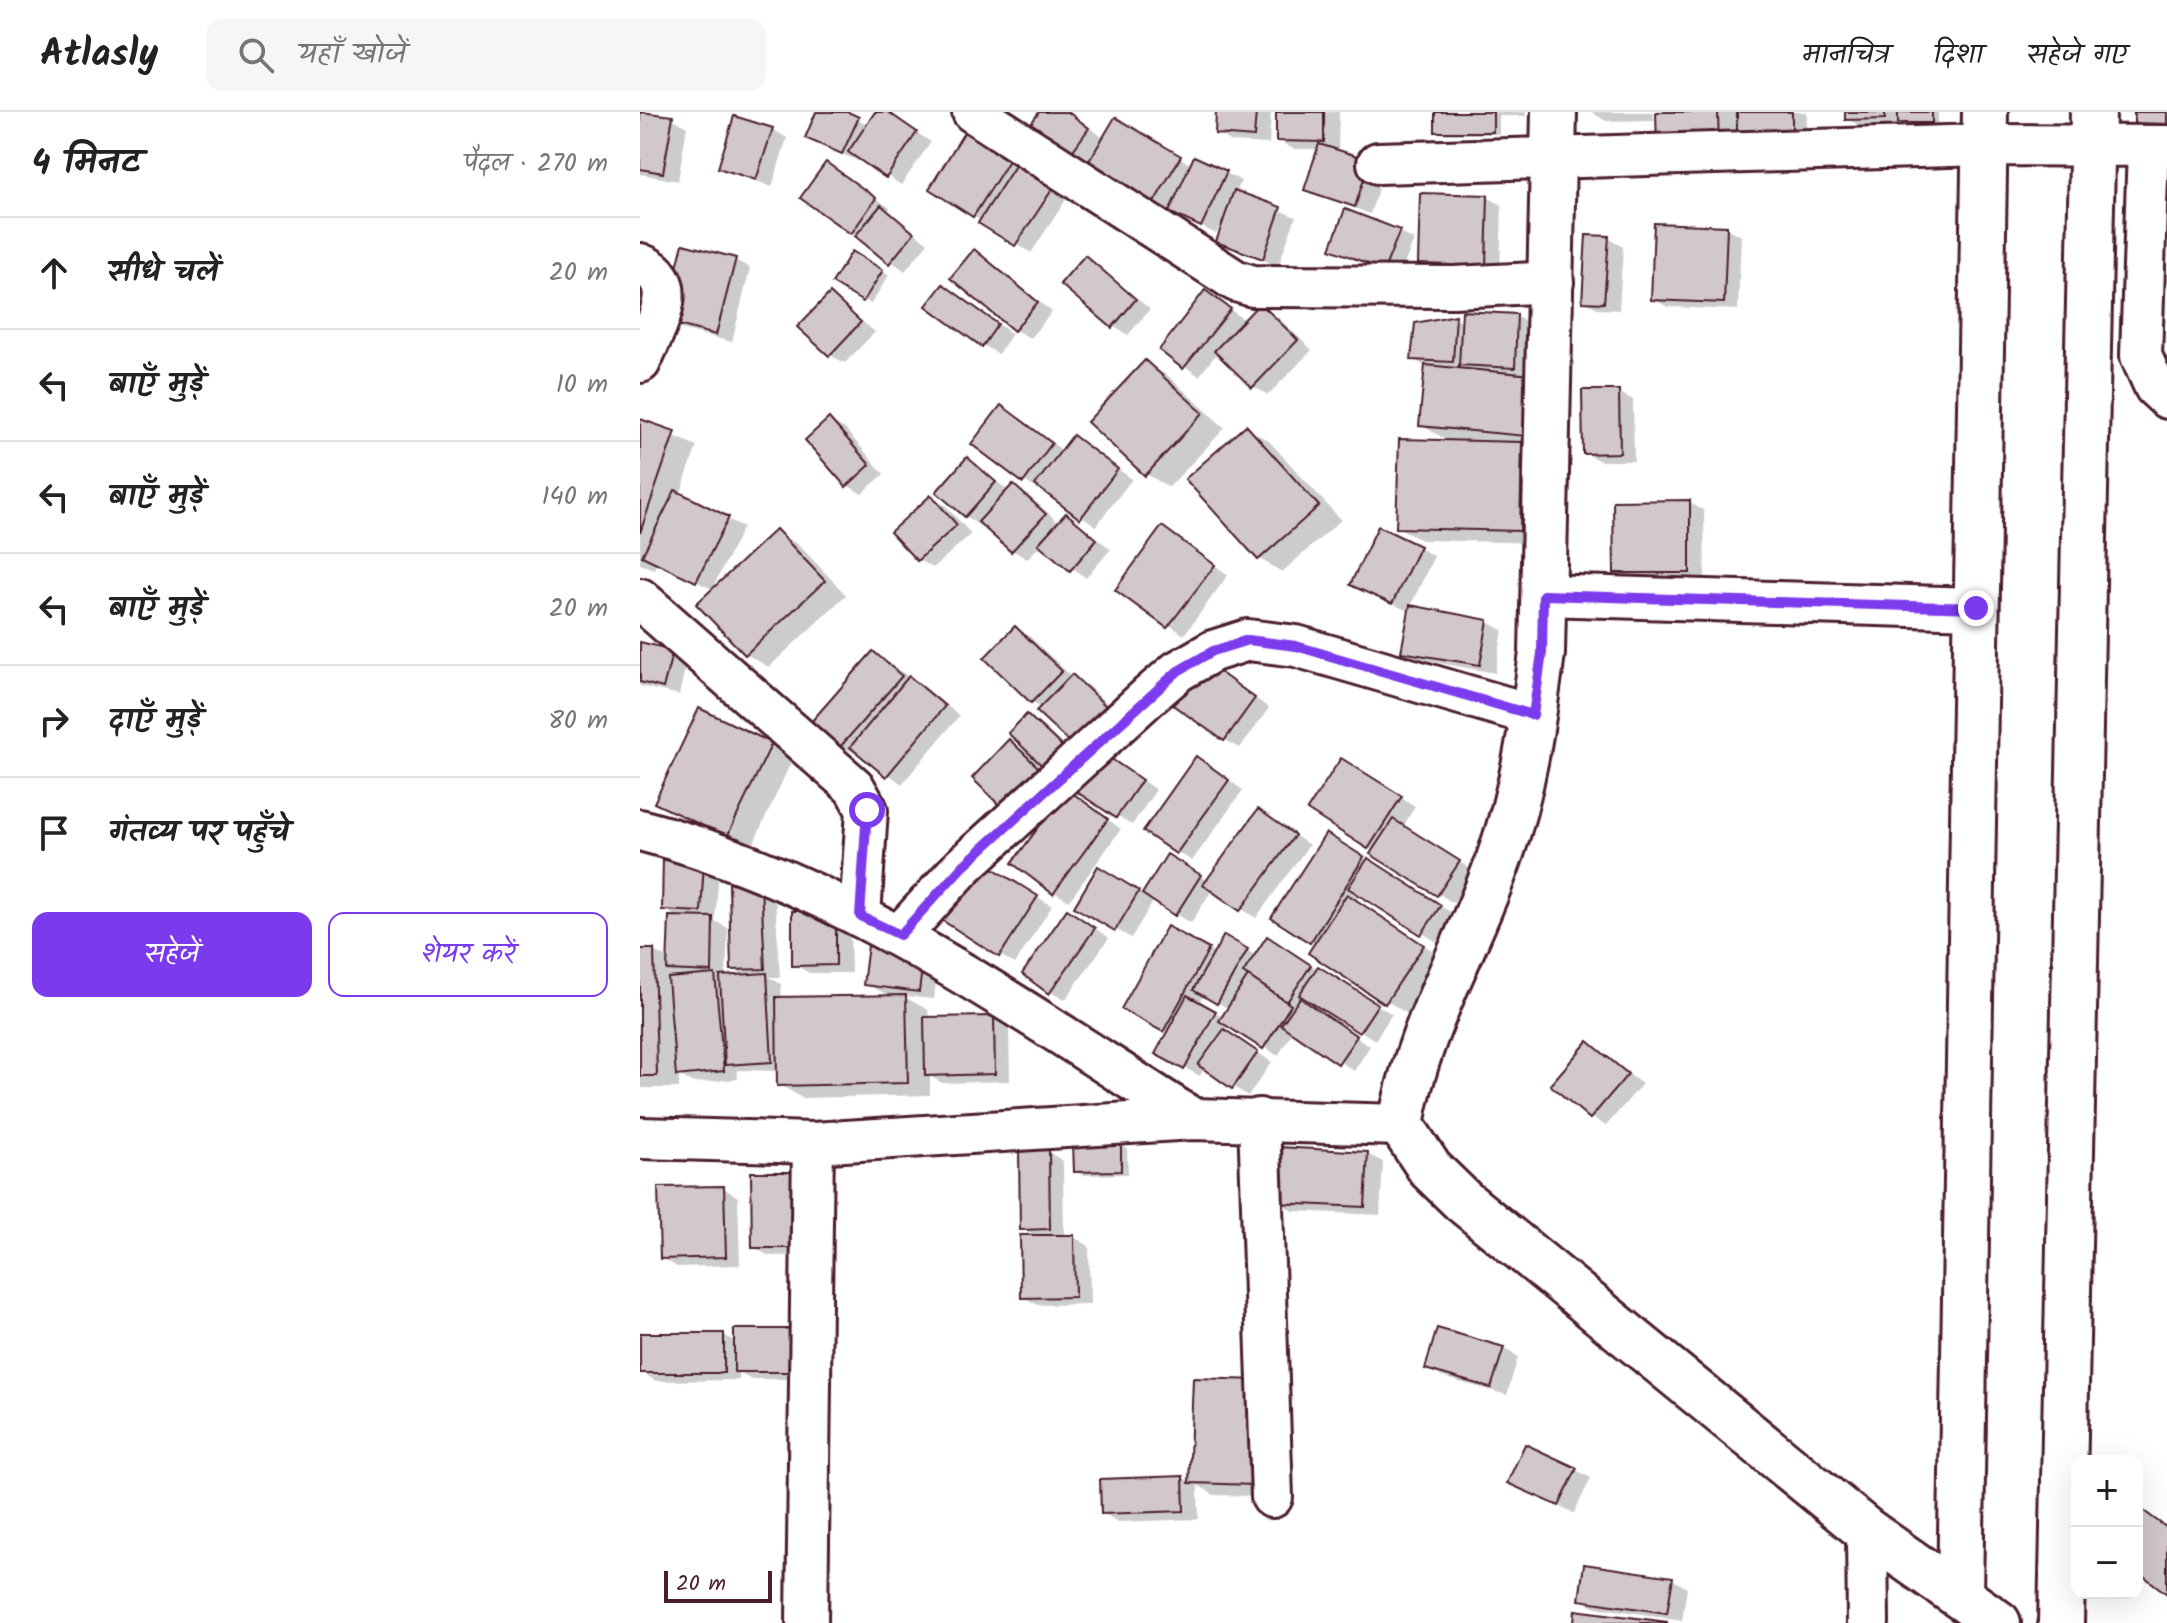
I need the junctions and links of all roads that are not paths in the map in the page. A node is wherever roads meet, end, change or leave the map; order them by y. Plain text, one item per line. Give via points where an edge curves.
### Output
1 (973, 112) edge
2 (1554, 112) edge
3 (1984, 128) edge
4 (2093, 129) edge
5 (2158, 146) edge
6 (1555, 155) junction
7 (1378, 163) dead end
8 (640, 264) edge
9 (1553, 282) junction
10 (640, 362) edge
11 (2167, 398) edge
12 (1543, 595) junction
13 (640, 599) edge
14 (1976, 608) junction
15 (1533, 715) junction
16 (640, 830) edge
17 (860, 916) junction
18 (900, 935) junction
19 (1193, 1119) junction
20 (1259, 1119) junction
21 (1401, 1125) junction
22 (640, 1138) edge
23 (813, 1143) junction
24 (1272, 1497) dead end
25 (1867, 1531) junction
26 (1960, 1594) junction
27 (807, 1623) edge
28 (1868, 1623) edge
29 (1998, 1623) edge
30 (2061, 1623) edge

1 - 9 street via 1206,265 1253,286
2 - 6 street
3 - 4 street
3 - 6 street
3 - 14 street
4 - 5 street
4 - 30 street
5 - 11 street via 2141,356 2155,387
6 - 7 street
6 - 9 street
8 - 10 street via 660,276 666,290
9 - 12 street
12 - 14 street
12 - 15 street
13 - 17 street via 854,787 867,810
14 - 26 street
15 - 18 street via 1296,646 1248,640 1213,651 1149,696 963,866
15 - 21 street via 1500,857 1408,1079
16 - 17 street via 700,846
17 - 18 street
18 - 19 street
19 - 20 street
19 - 23 street
20 - 21 street
20 - 24 street
21 - 25 street via 1430,1169 1463,1201
22 - 23 street
23 - 27 street
25 - 26 street
25 - 28 street
26 - 29 street

